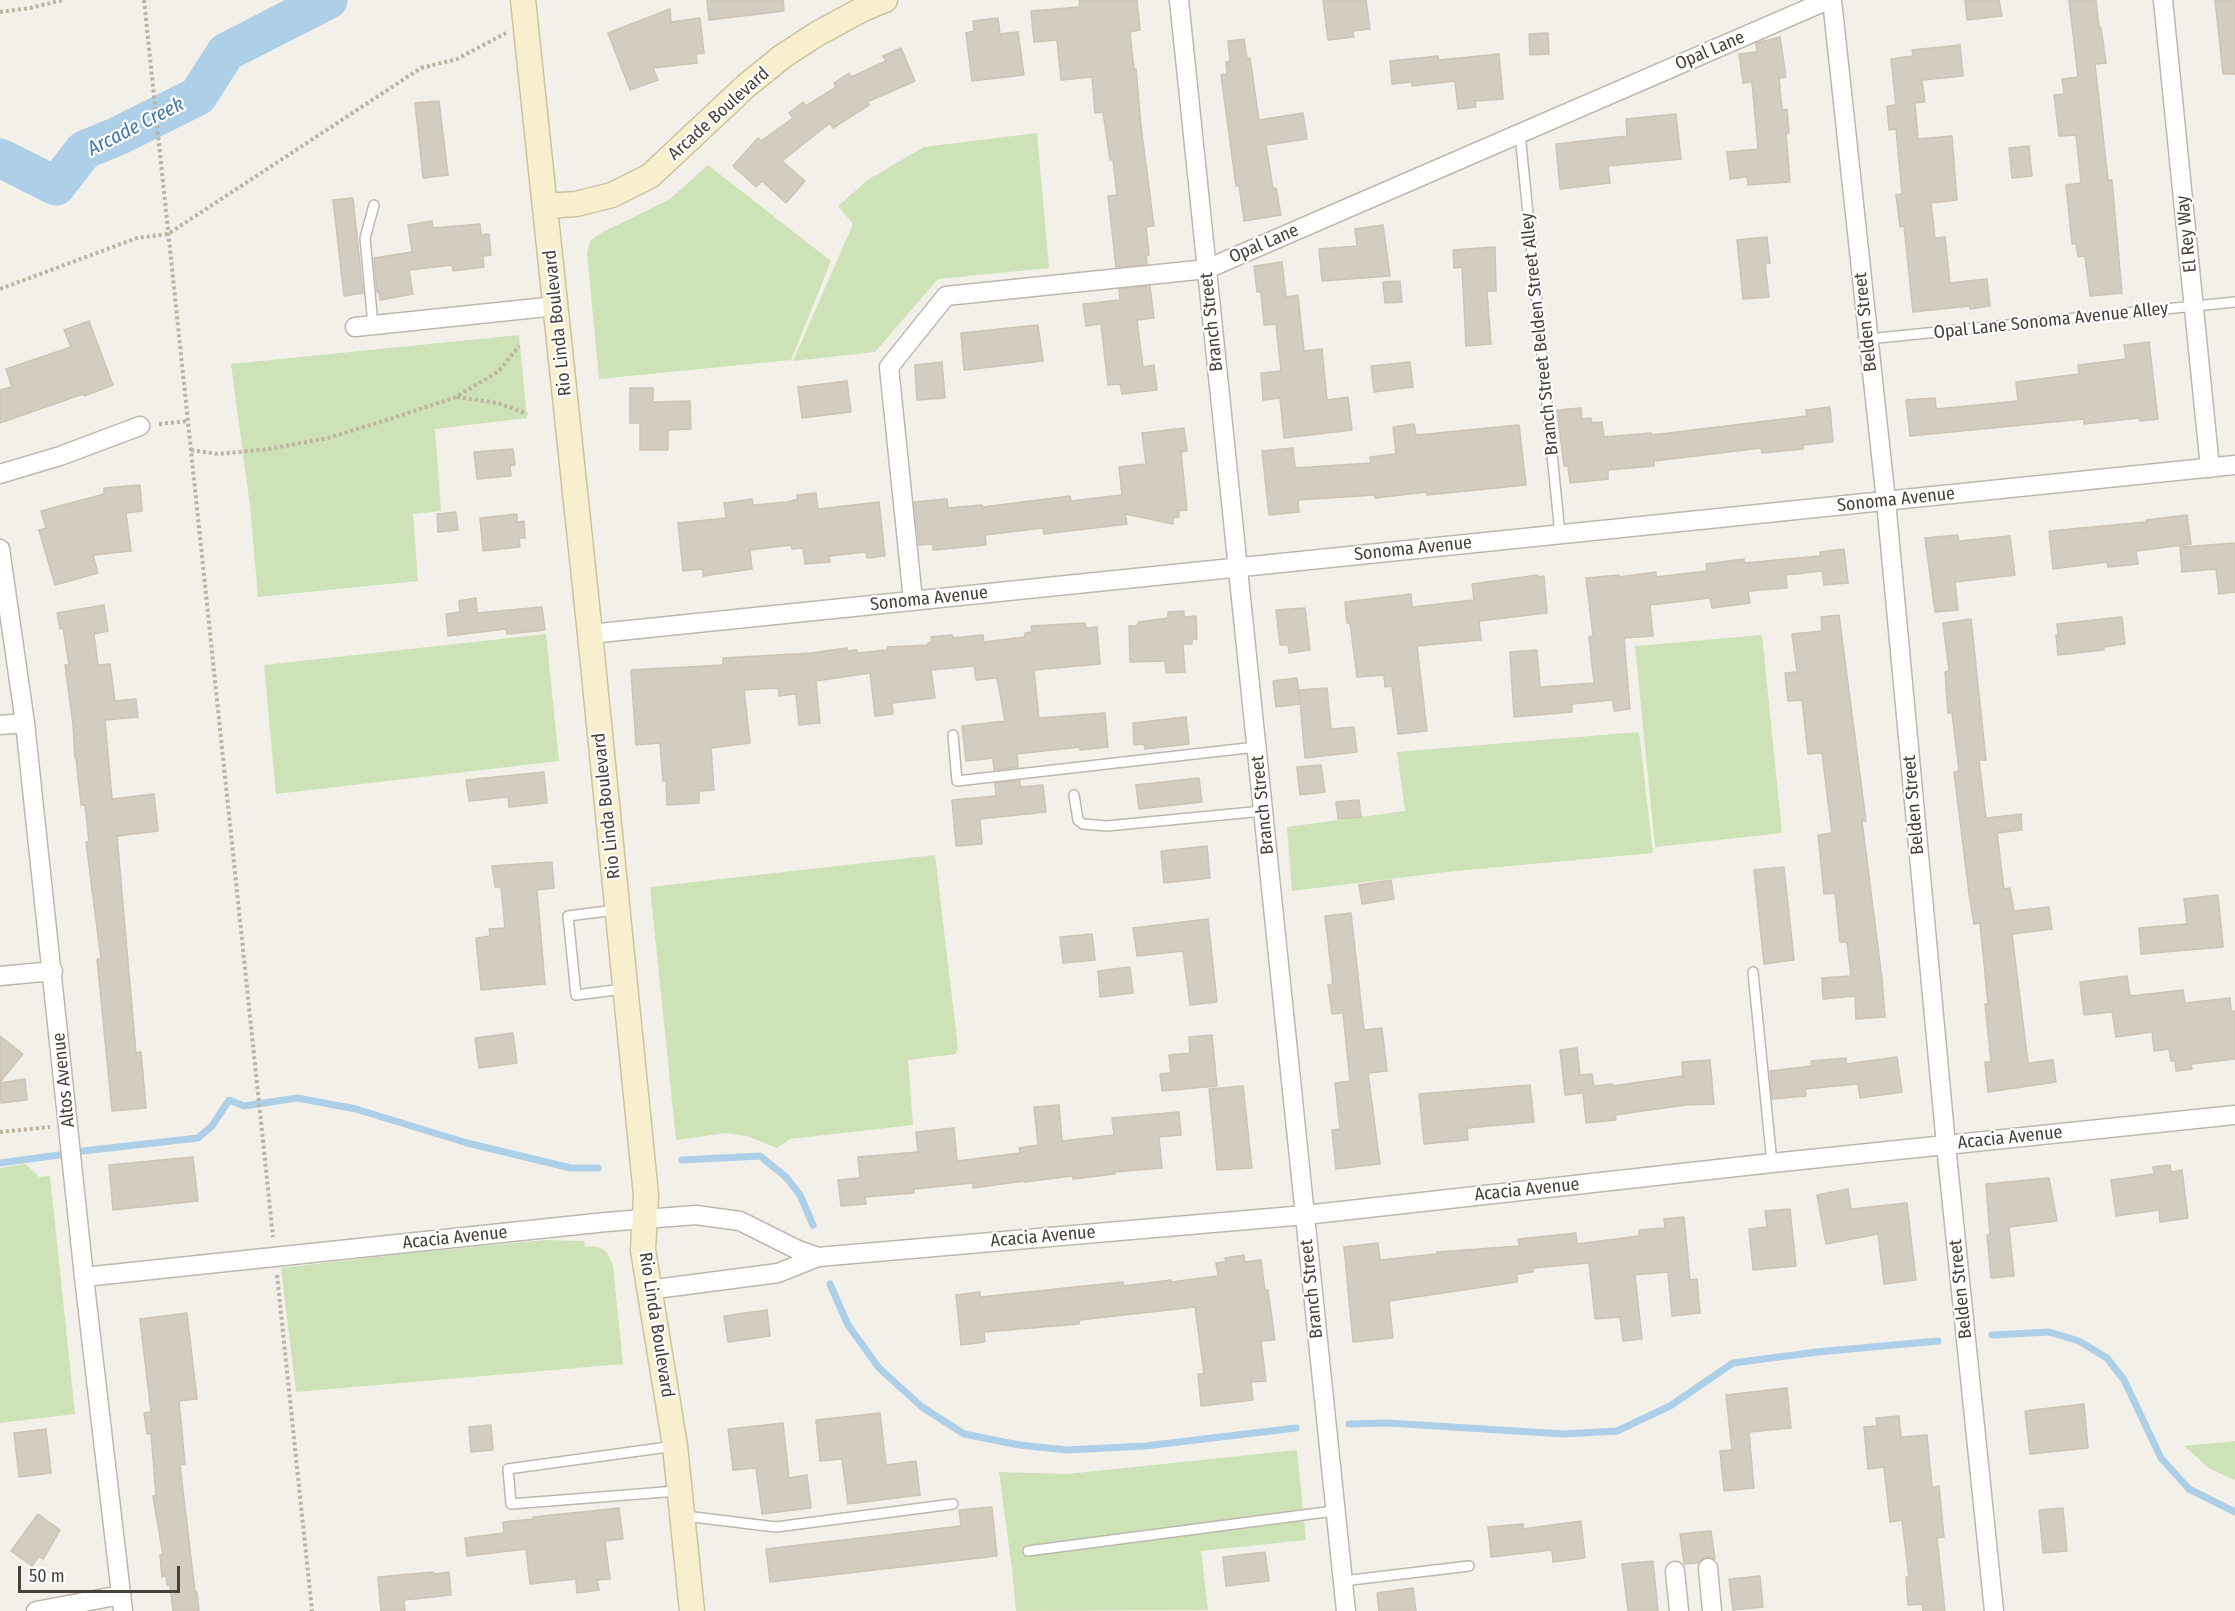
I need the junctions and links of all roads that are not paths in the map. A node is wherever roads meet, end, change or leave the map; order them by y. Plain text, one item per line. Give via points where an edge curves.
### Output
1 (885, 0) edge
2 (1179, 0) edge
3 (1830, 0) edge
4 (2163, 0) edge
5 (524, 11) edge
6 (1520, 134) junction
7 (374, 206) dead end
8 (546, 206) junction
9 (1207, 269) junction
10 (2235, 302) edge
11 (556, 306) junction
12 (2194, 306) junction
13 (364, 326) joint
14 (1868, 339) junction
15 (140, 426) road end
16 (2235, 465) edge
17 (2210, 468) junction
18 (0, 474) edge
19 (1886, 501) junction
20 (1560, 534) junction
21 (0, 549) edge
22 (1238, 567) junction
23 (913, 600) junction
24 (590, 634) junction
25 (26, 723) junction
26 (0, 725) edge
27 (953, 735) dead end
28 (1256, 747) junction
29 (1074, 795) dead end
30 (1263, 811) junction
31 (618, 910) junction
32 (53, 971) junction
33 (1753, 972) dead end
34 (0, 976) edge
35 (626, 989) junction
36 (2235, 1115) edge
37 (1946, 1145) junction
38 (1772, 1163) junction
39 (1305, 1215) junction
40 (645, 1219) junction
41 (818, 1257) junction
42 (84, 1277) junction
43 (648, 1290) junction
44 (675, 1446) junction
45 (680, 1491) junction
46 (953, 1504) dead end
47 (1334, 1511) junction
48 (682, 1515) junction
49 (1028, 1551) dead end
50 (1469, 1566) dead end
51 (1708, 1568) dead end
52 (1675, 1571) dead end
53 (1343, 1581) junction
54 (122, 1603) edge
55 (1711, 1606) edge
56 (1678, 1607) edge
57 (36, 1611) edge
58 (692, 1611) edge
59 (1346, 1611) edge
60 (1994, 1611) edge

1 - 8 main road, Arcade Boulevard via 783,56 650,176 612,195
2 - 9 street, Branch Street
3 - 6 street, Opal Lane
3 - 14 street, Belden Street
4 - 12 street, El Rey Way
5 - 8 main road, Rio Linda Boulevard
6 - 9 street, Opal Lane
6 - 20 lane, Branch Street Belden Street Alley
7 - 13 lane via 365,238
8 - 11 main road, Rio Linda Boulevard
9 - 22 street, Branch Street
9 - 23 street, Opal Lane via 946,296 889,367
10 - 12 lane, Opal Lane Sonoma Avenue Alley
11 - 13 street
11 - 24 main road, Rio Linda Boulevard
12 - 14 lane, Opal Lane Sonoma Avenue Alley
12 - 17 street, El Rey Way
14 - 19 street, Belden Street
15 - 18 street
16 - 17 street, Sonoma Avenue
17 - 19 street, Sonoma Avenue
19 - 20 street, Sonoma Avenue
19 - 37 street, Belden Street
20 - 22 street, Sonoma Avenue
21 - 25 street, Altos Avenue
22 - 23 street, Sonoma Avenue
22 - 28 street, Branch Street
23 - 24 street, Sonoma Avenue
24 - 31 main road, Rio Linda Boulevard
25 - 26 street
25 - 32 street, Altos Avenue
27 - 28 lane via 957,781
28 - 30 street, Branch Street
29 - 30 lane via 1078,820 1083,824 1107,826
30 - 39 street, Branch Street
31 - 35 main road, Rio Linda Boulevard
31 - 35 lane via 568,915 569,927 576,995
32 - 34 street
32 - 42 street, Altos Avenue
33 - 38 lane
35 - 40 main road, Rio Linda Boulevard
36 - 37 street, Acacia Avenue
37 - 38 street, Acacia Avenue
37 - 60 street, Belden Street
38 - 39 street, Acacia Avenue
39 - 41 street, Acacia Avenue
39 - 47 street, Branch Street
40 - 41 street, Acacia Avenue via 696,1215 740,1221
40 - 42 street, Acacia Avenue
40 - 43 main road, Rio Linda Boulevard via 643,1250
41 - 43 street, Acacia Avenue via 778,1273
42 - 54 street, Altos Avenue
43 - 44 main road, Rio Linda Boulevard
44 - 45 main road, Rio Linda Boulevard
44 - 45 lane via 508,1469 511,1504
45 - 48 main road, Rio Linda Boulevard
46 - 48 lane via 776,1527
47 - 49 lane
47 - 53 street, Branch Street
48 - 58 main road, Rio Linda Boulevard
50 - 53 lane
51 - 55 street
52 - 56 street
53 - 59 street, Branch Street
54 - 57 street
55 - 56 street

